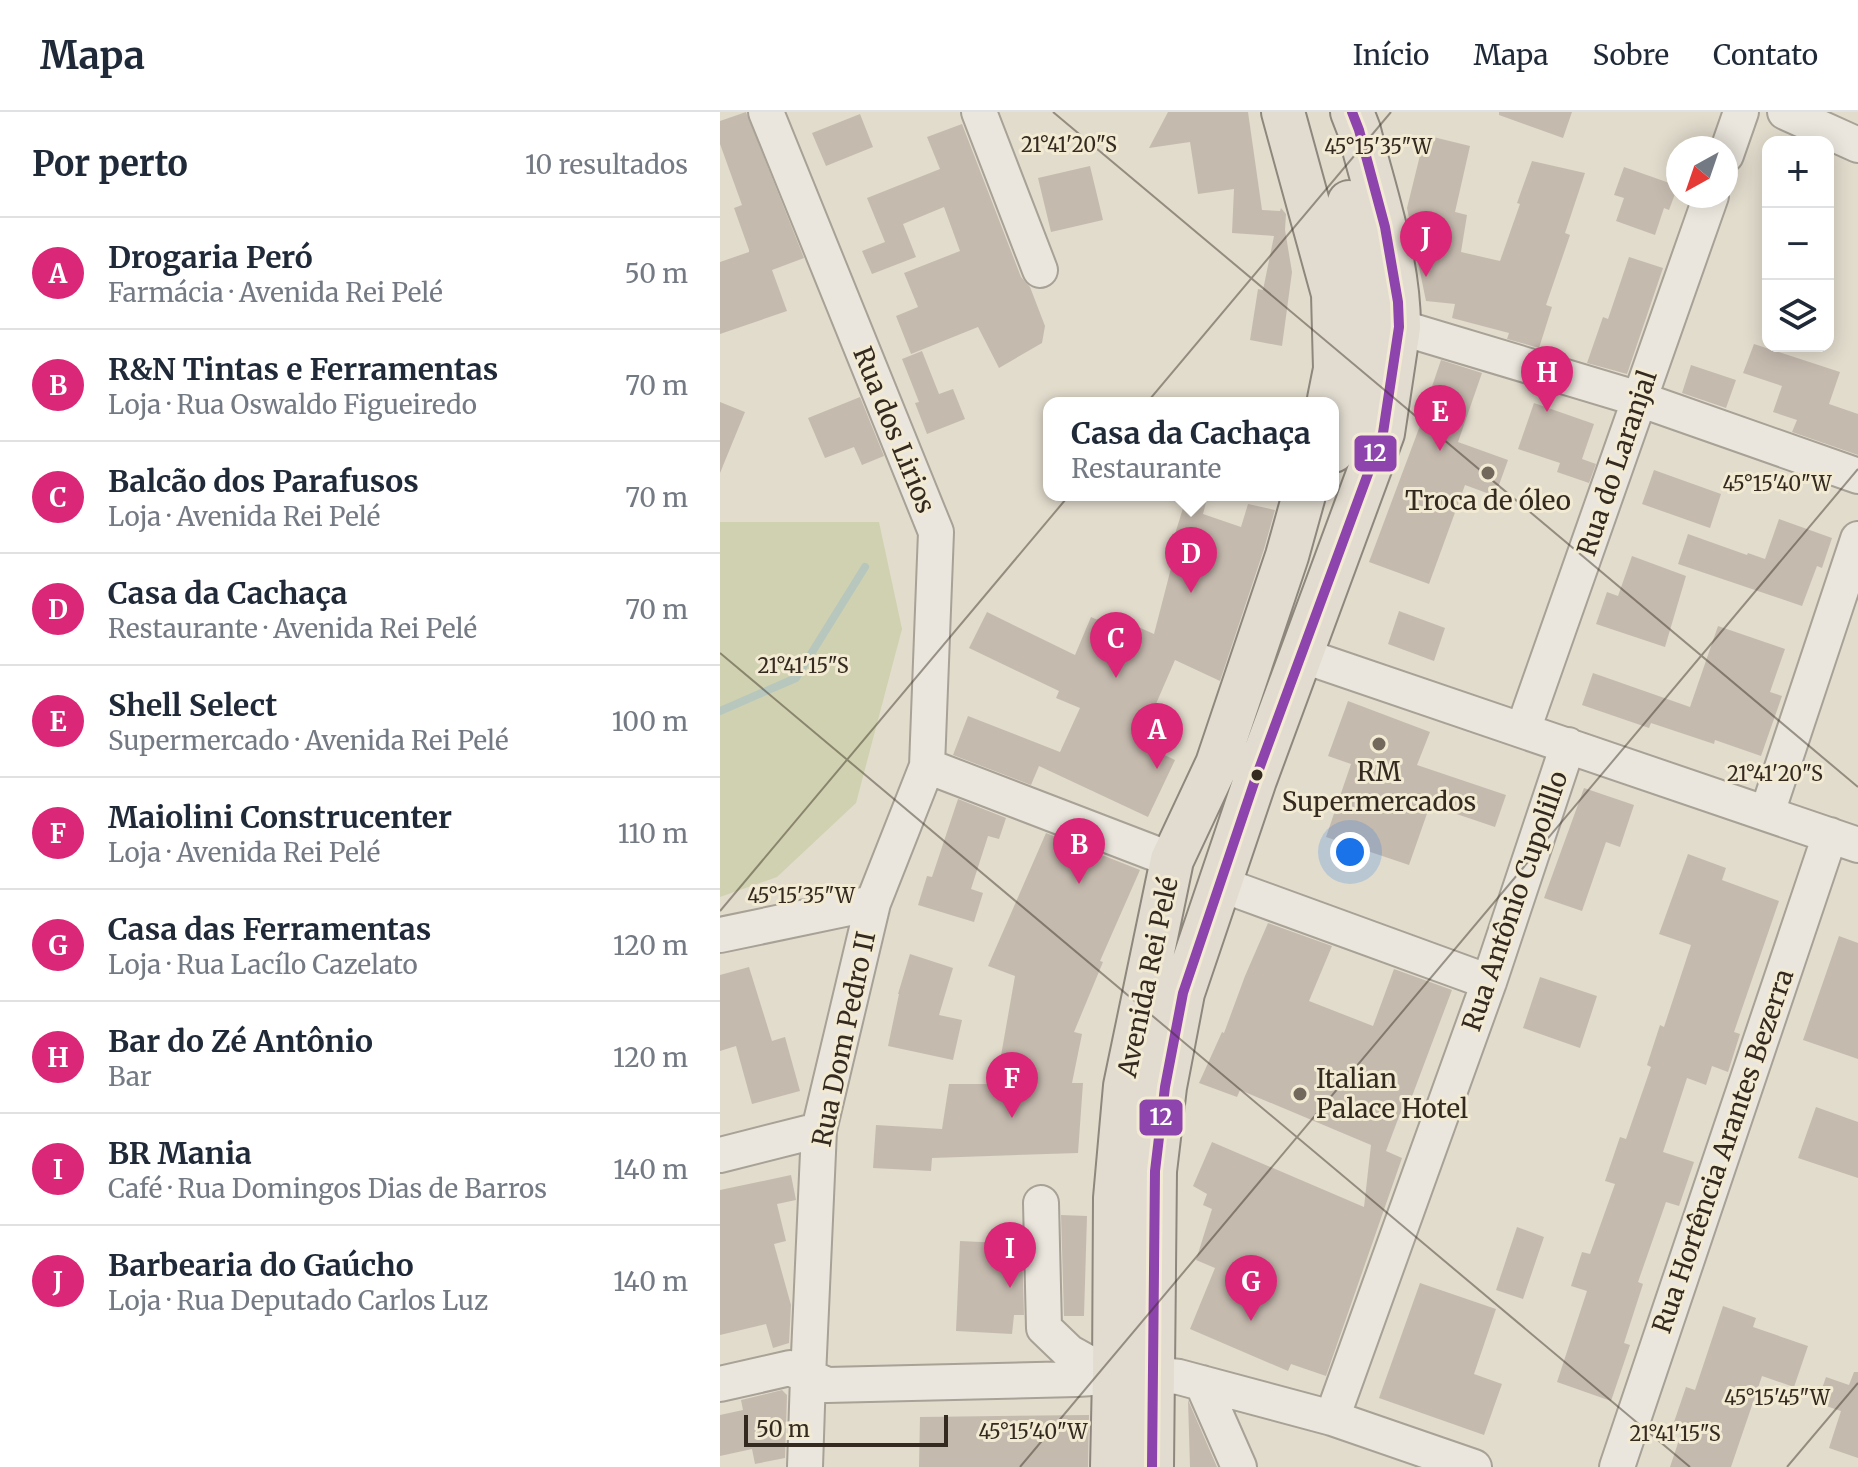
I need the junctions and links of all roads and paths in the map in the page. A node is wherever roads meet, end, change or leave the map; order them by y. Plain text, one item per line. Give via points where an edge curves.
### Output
1 (766, 112) edge
2 (979, 112) edge
3 (1284, 112) edge
4 (1325, 112) edge
5 (1352, 112) edge
6 (1741, 112) edge
7 (1785, 112) edge
8 (1733, 136) edge
9 (1858, 145) edge
10 (1707, 208) edge
11 (1361, 244) junction
12 (1040, 270) dead end
13 (1399, 320) junction
14 (1329, 397) edge
15 (1639, 399) junction
16 (1339, 436) edge
17 (1858, 476) edge
18 (1302, 501) edge
19 (1313, 501) edge
20 (1858, 539) edge
21 (1287, 556) junction
22 (1301, 655) junction
23 (1523, 730) junction
24 (1568, 745) junction
25 (927, 766) junction
26 (1767, 813) junction
27 (1844, 840) edge
28 (1172, 860) junction
29 (1220, 884) junction
30 (873, 903) junction
31 (720, 935) edge
32 (1489, 982) junction
33 (819, 1130) junction
34 (720, 1155) edge
35 (1041, 1203) dead end
36 (1133, 1376) junction
37 (808, 1377) junction
38 (1202, 1383) junction
39 (720, 1384) edge
40 (1332, 1418) junction
41 (805, 1467) edge
42 (1112, 1467) edge
43 (1152, 1467) edge
44 (1239, 1467) edge
45 (1474, 1467) edge
46 (1617, 1467) edge

1 - 25 street, Rua dos Lirios via 936,532
2 - 12 street
3 - 11 main road
3 - 14 main road via 1333,294 1335,369
4 - 11 main road
5 - 13 main road, Avenida Rei Pelé via 1392,259
6 - 8 street
7 - 9 street
10 - 15 street, Rua do Laranjal
11 - 13 main road via 1386,285
11 - 16 main road via 1366,332 1356,394
13 - 15 street
13 - 22 main road, Avenida Rei Pelé via 1383,433
15 - 17 street
15 - 23 street, Rua do Laranjal
18 - 21 main road
19 - 21 main road
20 - 26 street
21 - 28 main road, Avenida Rei Pelé via 1217,764
22 - 23 street
22 - 29 main road, Avenida Rei Pelé
23 - 24 street
24 - 26 street
24 - 32 street, Rua Antônio Cupolillo
25 - 28 street
25 - 30 street, Rua Dom Pedro II
26 - 27 street
27 - 46 street, Rua Hortência Arantes Bezerra
28 - 36 main road, Avenida Rei Pelé via 1125,1086 1115,1198
29 - 32 street
29 - 36 main road, Avenida Rei Pelé via 1183,993 1165,1087
30 - 31 street
30 - 33 street, Rua Dom Pedro II
32 - 40 street, Rua Antônio Cupolillo
33 - 34 street
33 - 37 street, Rua Dom Pedro II
35 - 36 street via 1044,1328 1069,1352
36 - 37 street via 827,1385
36 - 38 street
36 - 42 main road, Avenida Rei Pelé
36 - 43 main road, Avenida Rei Pelé
37 - 39 street via 790,1368
37 - 41 street, Rua Dom Pedro II
38 - 40 street
38 - 44 street
40 - 45 street

